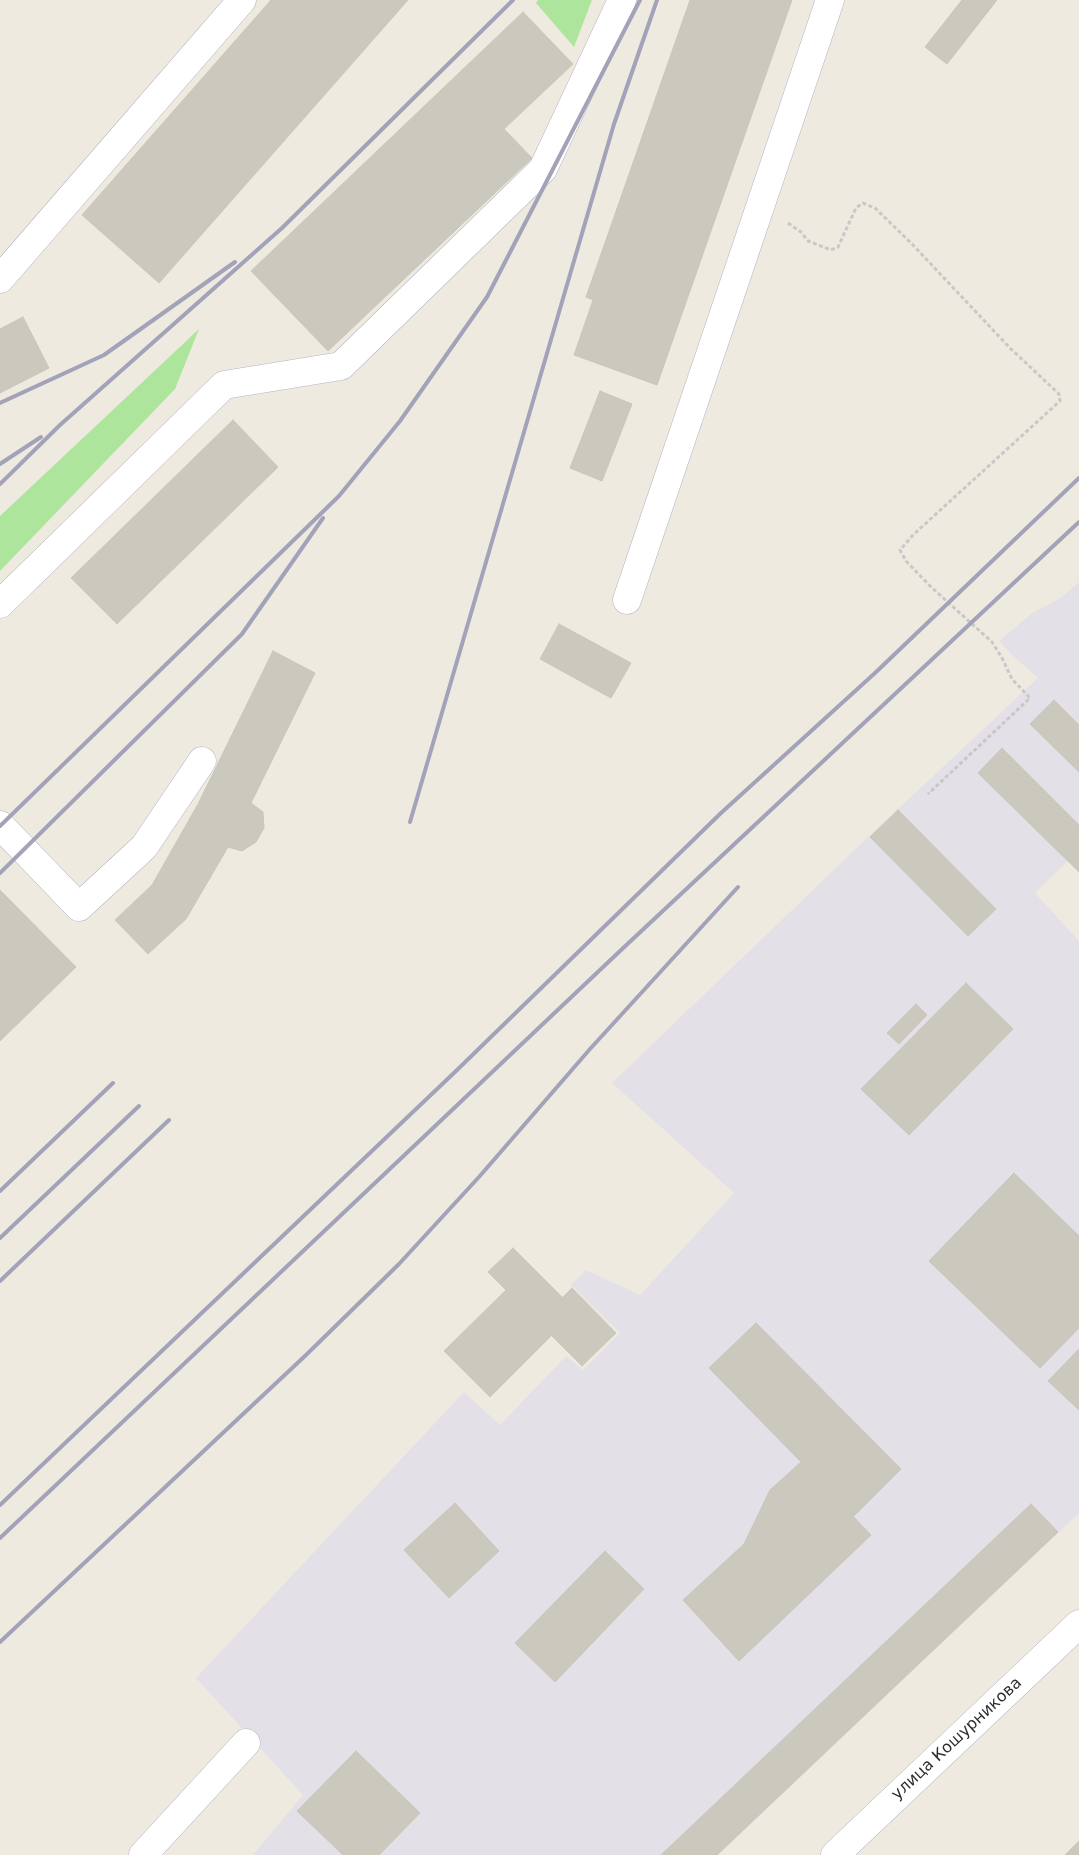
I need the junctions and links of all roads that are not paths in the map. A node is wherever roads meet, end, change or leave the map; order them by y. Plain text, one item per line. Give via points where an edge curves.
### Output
1 (242, 0) edge
2 (622, 0) edge
3 (830, 0) edge
4 (0, 279) edge
5 (627, 600) dead end
6 (0, 604) edge
7 (202, 761) dead end
8 (0, 825) edge
9 (1079, 1624) edge
10 (246, 1743) dead end
11 (143, 1855) edge
12 (835, 1855) edge

1 - 4 street
2 - 6 street via 543,169 341,366 224,385
3 - 5 street
7 - 8 street via 144,847 79,907
9 - 12 street, улица Кошурникова
10 - 11 street

